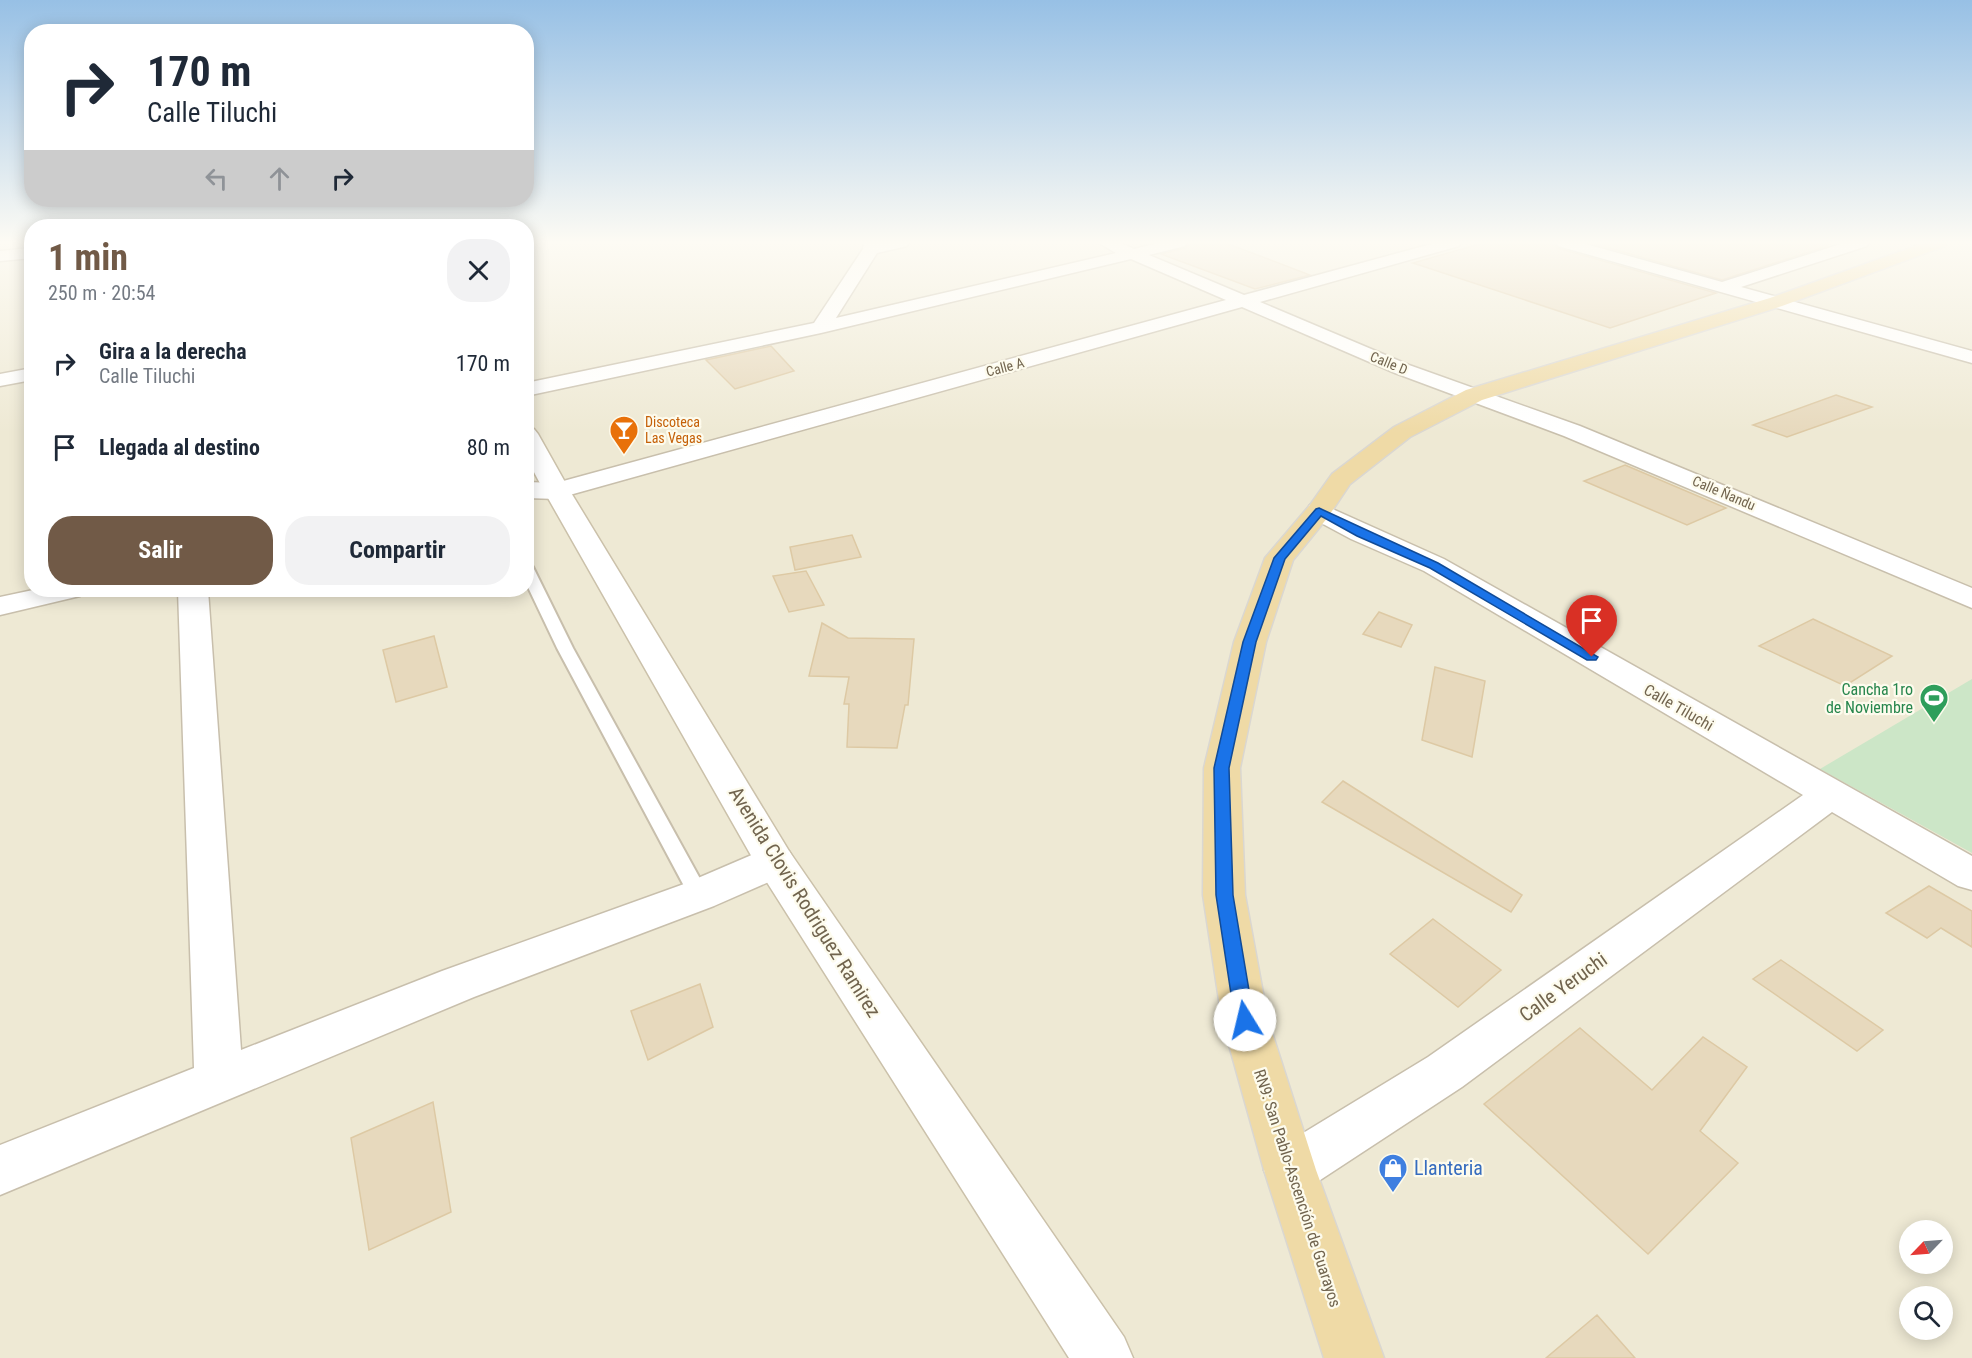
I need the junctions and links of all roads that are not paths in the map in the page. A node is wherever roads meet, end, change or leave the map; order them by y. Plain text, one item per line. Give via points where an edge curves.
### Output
1 (834, 306) edge
2 (909, 306) edge
3 (1224, 306) edge
4 (1256, 306) edge
5 (1762, 306) edge
6 (1792, 306) edge
7 (821, 327) junction
8 (1972, 357) edge
9 (24, 376) edge
10 (0, 380) edge
11 (534, 388) edge
12 (1474, 395) junction
13 (534, 461) edge
14 (542, 491) edge
15 (1319, 511) junction
16 (534, 584) edge
17 (1968, 593) edge
18 (39, 597) edge
19 (193, 597) edge
20 (0, 606) edge
21 (1829, 794) junction
22 (775, 862) junction
23 (1972, 875) edge
24 (699, 895) junction
25 (219, 1080) junction
26 (0, 1170) edge
27 (1290, 1170) junction
28 (1103, 1358) edge
29 (1354, 1358) edge

1 - 7 street
2 - 7 street
3 - 14 street, Calle A
4 - 12 street, Calle D via 1402,369
5 - 12 highway, RN9: San Pablo-Ascención de Guarayos
6 - 8 street
7 - 11 street
9 - 10 street
12 - 15 highway, RN9: San Pablo-Ascención de Guarayos via 1402,432 1341,479
12 - 17 street, Calle Ñandu
13 - 14 street, Avenida Clovis Rodriguez Ramirez
14 - 22 street, Avenida Clovis Rodriguez Ramirez
15 - 21 street, Calle Tiluchi via 1434,565
15 - 27 highway, RN9: San Pablo-Ascención de Guarayos via 1279,558 1250,642 1222,768 1224,895 1243,1009
16 - 24 lane
18 - 20 street
19 - 25 street
21 - 23 street, Calle Tiluchi
21 - 27 street, Calle Yeruchi via 1445,1072
22 - 24 street
22 - 28 street, Avenida Clovis Rodriguez Ramirez
24 - 25 street via 458,984
25 - 26 street
27 - 29 highway, RN9: San Pablo-Ascención de Guarayos

